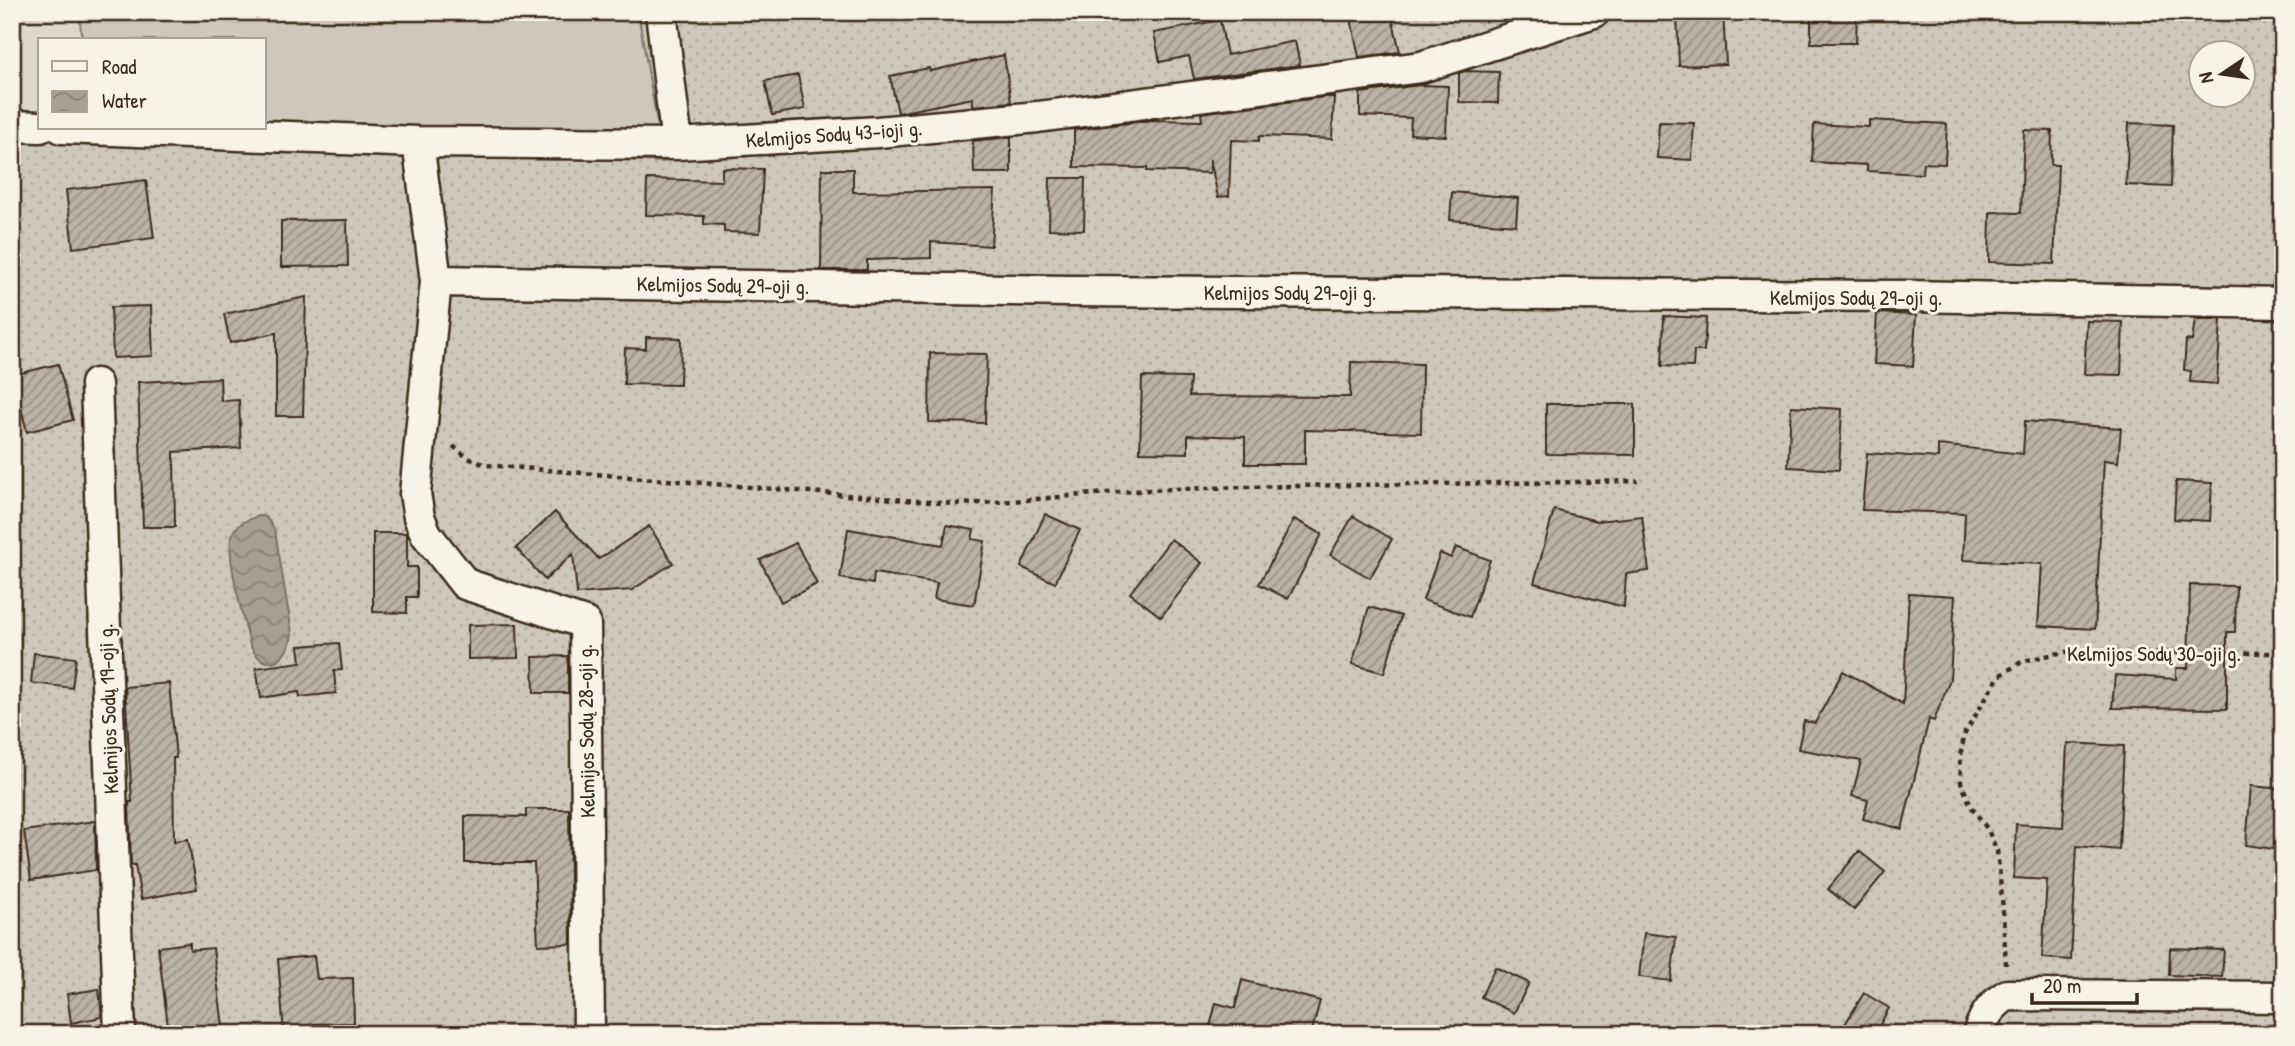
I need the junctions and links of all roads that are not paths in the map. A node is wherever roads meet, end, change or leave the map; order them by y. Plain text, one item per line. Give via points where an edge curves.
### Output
1 (661, 12) edge
2 (1594, 12) edge
3 (12, 126) edge
4 (38, 127) edge
5 (113, 130) edge
6 (418, 142) junction
7 (677, 144) junction
8 (436, 281) junction
9 (2283, 303) edge
10 (96, 384) dead end
11 (2283, 997) edge
12 (120, 1034) edge
13 (589, 1034) edge
14 (1978, 1034) edge

1 - 7 street
2 - 7 street, Kelmijos Sodų 43-ioji g. via 1421,67 1038,117
3 - 4 street
5 - 6 street, Kelmijos Sodų 43-ioji g.
6 - 7 street, Kelmijos Sodų 43-ioji g.
6 - 8 street
8 - 9 street, Kelmijos Sodų 29-oji g.
8 - 13 street, Kelmijos Sodų 28-oji g. via 415,494 426,534 465,584 585,623
10 - 12 street, Kelmijos Sodų 19-oji g.
11 - 14 street via 2007,995 1994,1003

